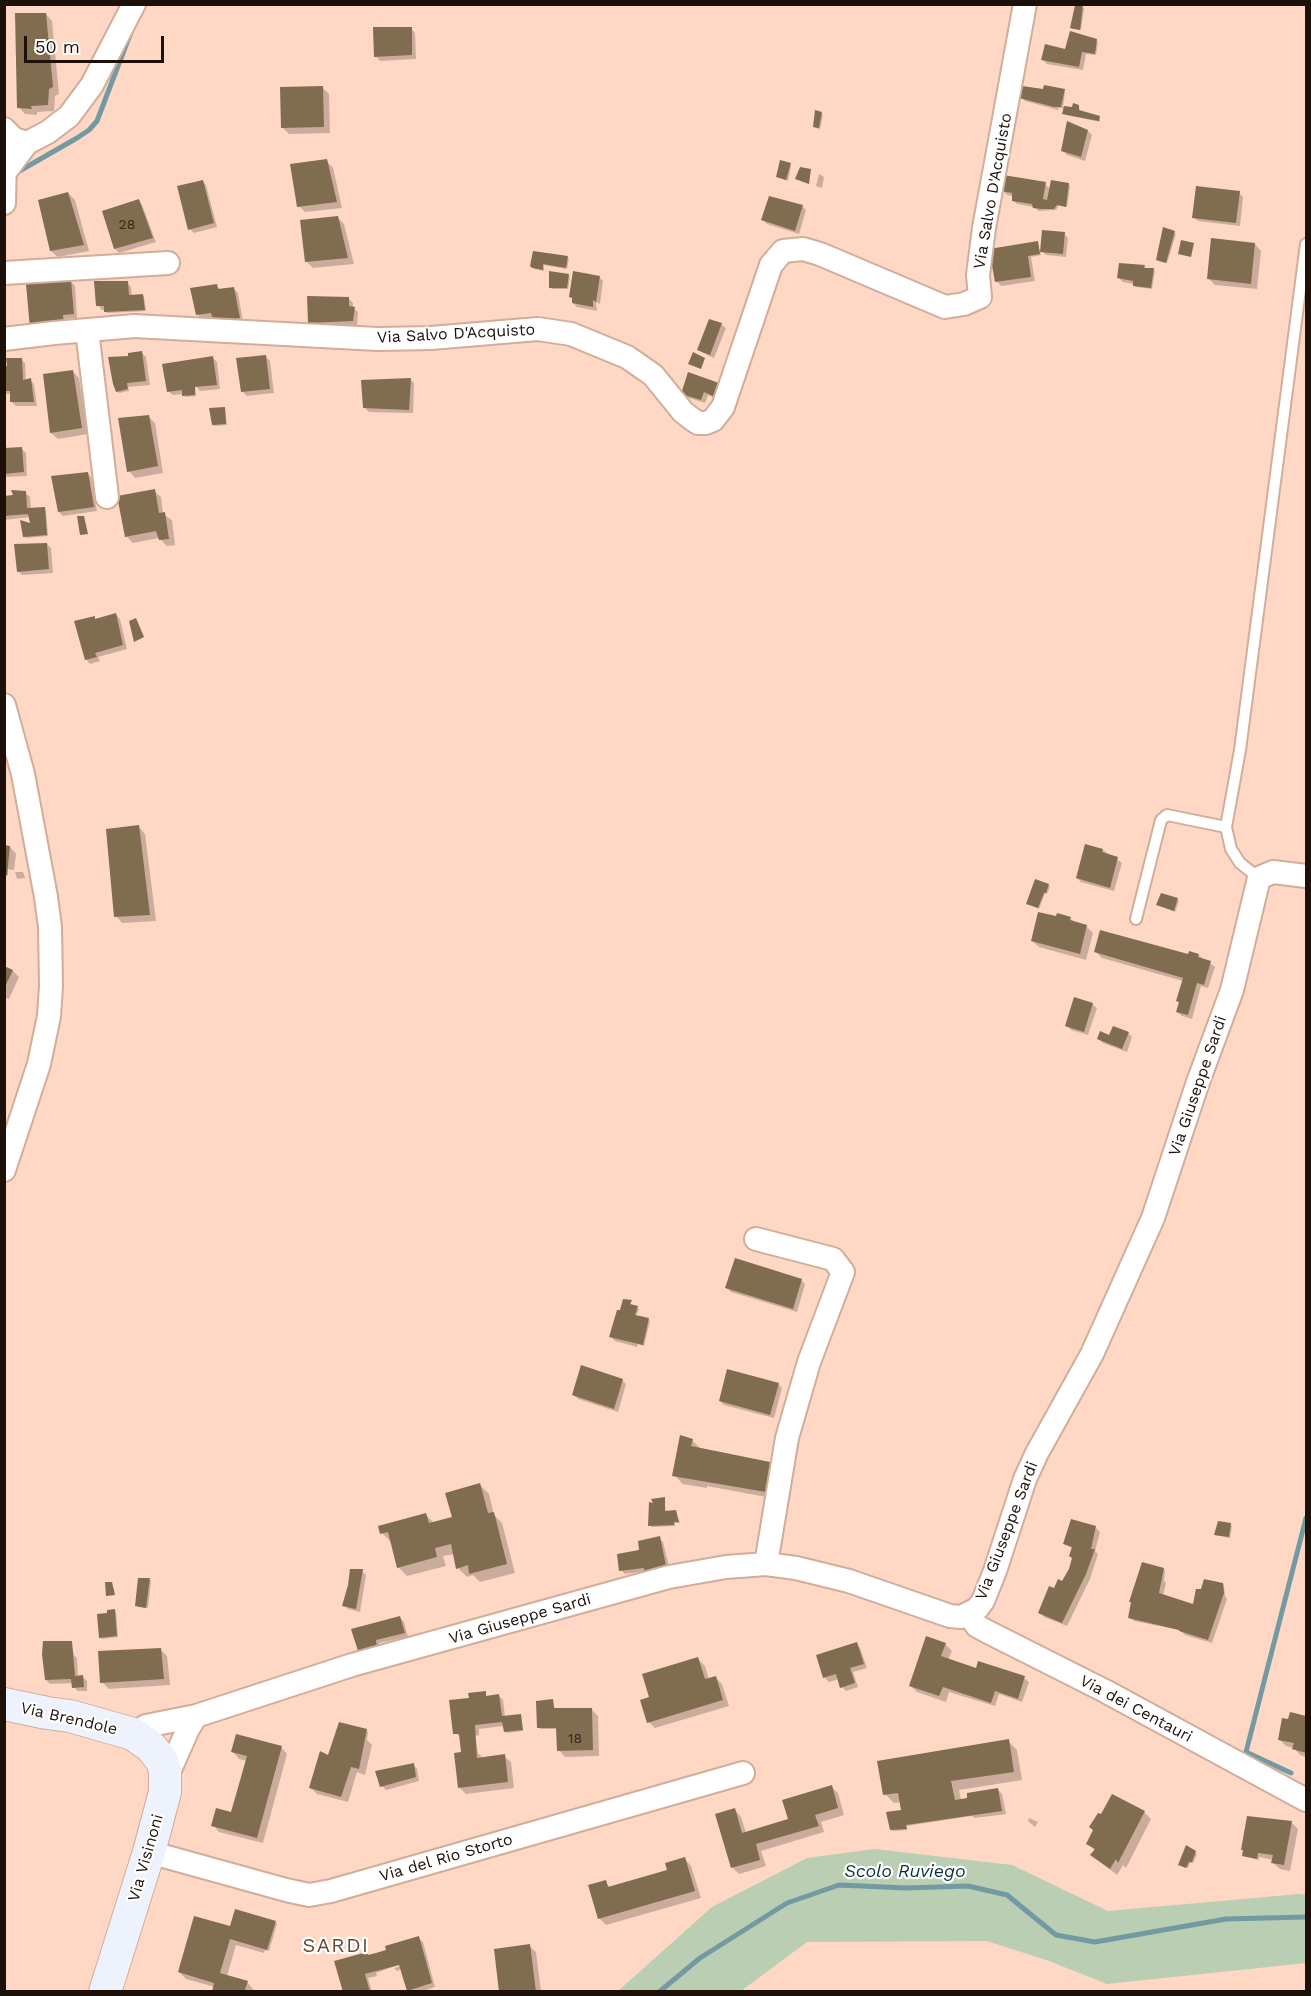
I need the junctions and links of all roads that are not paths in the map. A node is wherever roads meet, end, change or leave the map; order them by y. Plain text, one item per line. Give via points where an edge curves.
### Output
1 (134, 4) edge
2 (1025, 4) edge
3 (4, 129) edge
4 (27, 143) junction
5 (5, 165) edge
6 (5, 203) edge
7 (1306, 244) edge
8 (168, 263) dead end
9 (4, 273) edge
10 (87, 330) junction
11 (4, 339) edge
12 (107, 497) dead end
13 (4, 705) edge
14 (1226, 827) junction
15 (1306, 876) edge
16 (1259, 878) junction
17 (1136, 919) dead end
18 (4, 1170) edge
19 (756, 1239) dead end
20 (766, 1564) junction
21 (969, 1615) junction
22 (4, 1704) edge
23 (196, 1716) junction
24 (133, 1734) junction
25 (743, 1773) dead end
26 (165, 1781) junction
27 (1306, 1800) edge
28 (148, 1852) junction
29 (105, 1992) edge

1 - 4 street via 92,86 69,116
2 - 10 street, Via Salvo D'Acquisto via 984,228 978,274 980,297 945,307 820,254 803,249 783,251 771,265 723,407 706,423 698,423 683,412 653,375 627,357 571,334 538,328 377,339 134,326
3 - 4 street via 14,139
4 - 5 street
5 - 6 street
7 - 14 lane via 1242,738
8 - 9 street
10 - 11 street, Via Salvo D'Acquisto
10 - 12 street
13 - 18 street via 23,774 46,897 51,977 49,1016 39,1064
14 - 16 lane via 1231,849 1240,863
14 - 17 lane via 1167,814 1161,820
15 - 16 street via 1273,872
16 - 21 street, Via Giuseppe Sardi via 1232,990 1153,1218 1092,1354 1025,1479 988,1590 977,1610
19 - 20 street via 833,1259 843,1272 809,1362 787,1438
20 - 21 street, Via Giuseppe Sardi via 849,1581 950,1616
20 - 23 street, Via Giuseppe Sardi via 659,1580 341,1669
21 - 27 street, Via dei Centauri via 986,1631
22 - 24 street, Via Brendole via 70,1716
23 - 24 street, Via Giuseppe Sardi via 146,1726
23 - 26 street
24 - 26 street, Via Visinoni via 158,1753
25 - 28 street, Via del Rio Storto via 331,1892 309,1895
26 - 28 street, Via Visinoni
28 - 29 street, Via Visinoni

